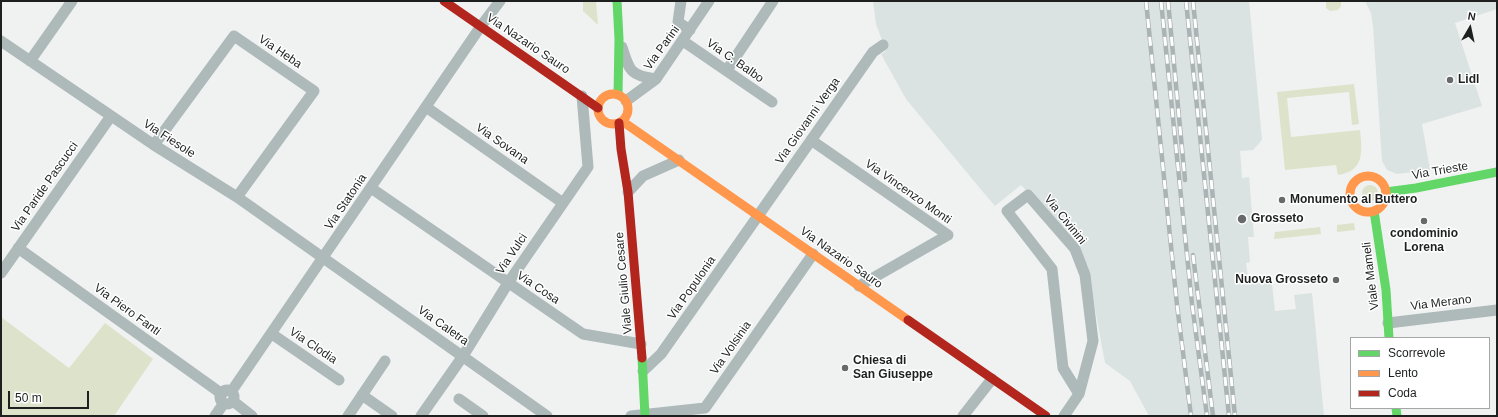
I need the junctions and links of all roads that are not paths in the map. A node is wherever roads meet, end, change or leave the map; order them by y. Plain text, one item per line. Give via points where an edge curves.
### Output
1 (72, 1) edge
2 (444, 1) edge
3 (500, 1) edge
4 (617, 1) edge
5 (681, 1) edge
6 (710, 1) edge
7 (773, 1) edge
8 (481, 26) junction
9 (690, 30) junction
10 (619, 39) junction
11 (1, 41) edge
12 (683, 41) junction
13 (883, 45) dead end
14 (30, 61) junction
15 (727, 70) junction
16 (656, 79) junction
17 (582, 96) junction
18 (622, 98) junction
19 (772, 102) dead end
20 (600, 104) junction
21 (426, 107) junction
22 (111, 116) junction
23 (601, 118) junction
24 (621, 122) junction
25 (811, 140) junction
26 (154, 145) junction
27 (621, 149) junction
28 (679, 160) junction
29 (1496, 175) edge
30 (371, 188) junction
31 (628, 192) junction
32 (1386, 192) junction
33 (237, 197) junction
34 (563, 203) junction
35 (1374, 211) junction
36 (758, 216) junction
37 (18, 248) junction
38 (813, 254) junction
39 (324, 258) junction
40 (1, 273) edge
41 (508, 283) junction
42 (859, 286) junction
43 (1497, 310) edge
44 (1388, 323) junction
45 (272, 334) junction
46 (1389, 337) edge
47 (641, 344) junction
48 (463, 356) junction
49 (385, 361) dead end
50 (643, 371) junction
51 (992, 379) junction
52 (339, 380) dead end
53 (1079, 394) junction
54 (362, 396) junction
55 (227, 398) junction
56 (459, 399) dead end
57 (645, 415) edge
58 (215, 416) edge
59 (252, 416) edge
60 (348, 416) edge
61 (392, 416) edge
62 (421, 416) edge
63 (483, 416) edge
64 (547, 416) edge
65 (631, 416) edge
66 (963, 416) edge
67 (1046, 416) edge
68 (1064, 416) edge

1 - 14 street
2 - 8 street, Via Nazario Sauro
3 - 8 street, Via Statonia
4 - 10 street
5 - 9 street via 678,22
6 - 9 street, Via Parini
7 - 15 street
8 - 17 street, Via Nazario Sauro
8 - 21 street, Via Statonia
9 - 12 street, Via Parini
10 - 16 street via 631,71 639,76
10 - 18 street
10 - 20 street via 613,74
11 - 14 street, Via Fiesole
12 - 15 street, Via C. Balbo
12 - 16 street, Via Parini
13 - 25 street, Via Giovanni Verga via 873,52
14 - 22 street, Via Fiesole
15 - 19 street, Via C. Balbo
16 - 18 street, Via Parini
17 - 20 street, Via Nazario Sauro
17 - 34 street, Via Vulci via 588,167
18 - 20 street via 609,95
18 - 24 street via 628,112
20 - 23 street
21 - 30 street, Via Statonia
21 - 34 street, Via Sovana
22 - 26 street, Via Fiesole
22 - 37 street, Via Paride Pascucci
23 - 24 street via 608,123
23 - 27 street
24 - 27 street, Viale Giulio Cesare
24 - 28 street, Via Nazario Sauro
25 - 36 street, Via Giovanni Verga
25 - 42 street, Via Vincenzo Monti via 948,235
26 - 33 street, Via Fiesole
26 - 33 street, Via Heba via 234,36 314,91
27 - 31 street, Viale Giulio Cesare
28 - 31 street via 643,176
28 - 36 street, Via Nazario Sauro
29 - 32 street, Via Trieste
30 - 39 street, Via Statonia
30 - 41 street, Via Cosa
31 - 47 street, Viale Giulio Cesare
32 - 35 street via 1384,204
32 - 35 street via 1382,182 1374,176 1361,177 1354,182 1350,190 1353,204 1360,210
33 - 39 street, Via Fiesole
34 - 41 street, Via Vulci
35 - 44 street, Viale Mameli
36 - 38 street, Via Nazario Sauro
36 - 50 street, Via Populonia via 661,354
37 - 40 street, Via Paride Pascucci
37 - 55 street, Via Piero Fanti
38 - 42 street, Via Nazario Sauro
38 - 57 street, Via Volsinia via 705,408
39 - 45 street, Via Statonia
39 - 48 street, Via Caletra
41 - 47 street, Via Cosa via 583,334
41 - 48 street, Via Vulci
42 - 51 street, Via Nazario Sauro
43 - 44 street, Via Merano
44 - 46 street, Viale Mameli
45 - 52 street, Via Clodia
45 - 55 street, Via Statonia
47 - 50 street, Viale Giulio Cesare
48 - 62 street, Via Vulci
48 - 64 street, Via Caletra
49 - 54 street
50 - 57 street, Viale Giulio Cesare
51 - 66 street
51 - 67 street, Via Nazario Sauro
53 - 53 street, Via Civinini via 1093,341 1085,275 1075,249 1028,195 1007,211 1052,269 1062,368
53 - 68 street, Via Civinini
54 - 60 street
54 - 61 street
55 - 58 street, Via Statonia
55 - 59 street
56 - 63 street
57 - 65 street

